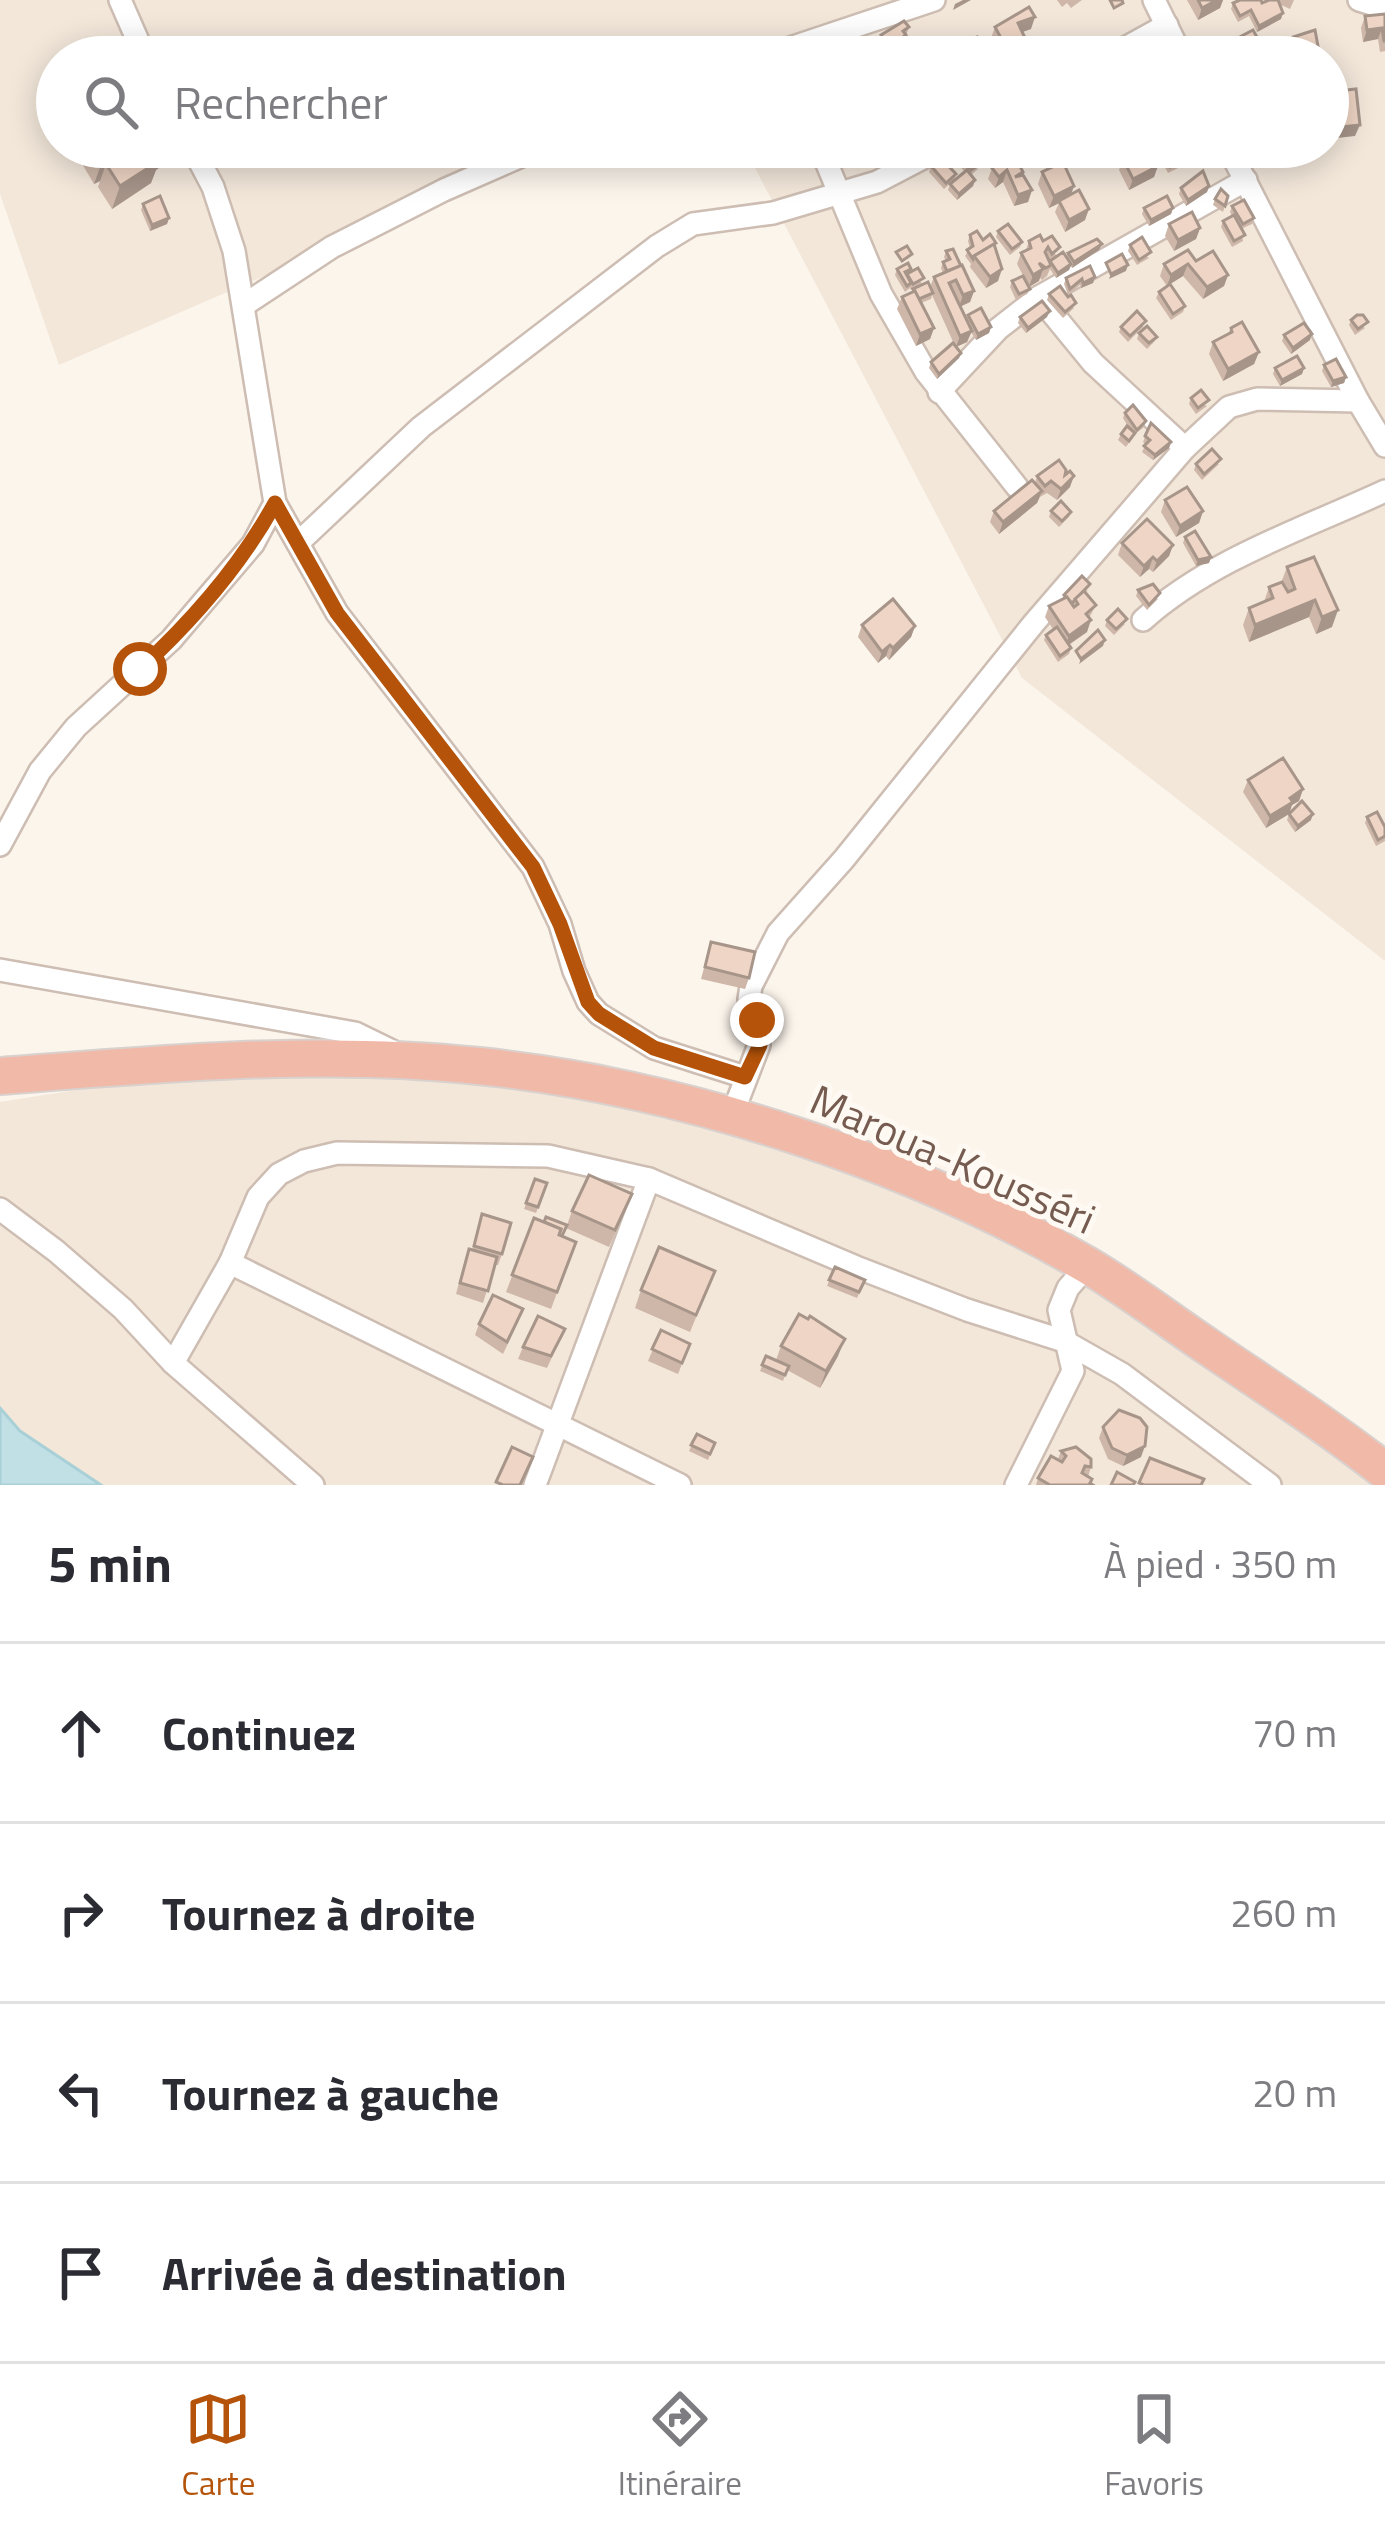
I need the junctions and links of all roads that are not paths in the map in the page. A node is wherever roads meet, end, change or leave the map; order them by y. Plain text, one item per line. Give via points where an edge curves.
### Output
1 (120, 0) edge
2 (934, 0) edge
3 (1154, 0) edge
4 (1359, 0) edge
5 (1385, 8) edge
6 (871, 9) edge
7 (1167, 25) junction
8 (136, 36) edge
9 (813, 36) edge
10 (1147, 36) edge
11 (1172, 36) edge
12 (203, 168) edge
13 (498, 168) edge
14 (830, 168) edge
15 (904, 168) edge
16 (1239, 168) edge
17 (1246, 180) junction
18 (841, 193) junction
19 (1039, 296) junction
20 (244, 305) junction
21 (938, 392) junction
22 (1358, 401) junction
23 (1385, 446) edge
24 (1185, 448) junction
25 (1017, 487) edge
26 (1385, 491) edge
27 (275, 503) junction
28 (298, 543) junction
29 (1144, 620) dead end
30 (0, 845) edge
31 (0, 970) edge
32 (408, 1063) junction
33 (0, 1076) edge
34 (745, 1077) junction
35 (732, 1115) junction
36 (649, 1179) junction
37 (0, 1208) edge
38 (230, 1263) junction
39 (1088, 1265) junction
40 (1064, 1341) junction
41 (172, 1363) junction
42 (560, 1424) junction
43 (1385, 1471) edge
44 (313, 1485) edge
45 (536, 1485) edge
46 (680, 1485) edge
47 (1016, 1485) edge
48 (1270, 1485) edge

1 - 8 street
2 - 6 street
3 - 7 street
4 - 5 street
6 - 9 street
7 - 10 street
7 - 11 street
12 - 20 street
13 - 20 street via 332,247
14 - 18 street
15 - 18 street
16 - 17 street
17 - 19 street
17 - 22 street
18 - 21 street via 881,294
18 - 28 street via 693,224 657,246 421,427
19 - 21 street
19 - 24 street via 1093,363
20 - 27 street
21 - 25 street
22 - 23 street
22 - 24 street via 1257,398 1229,406
24 - 34 street via 778,933 749,999 760,1045
26 - 29 street via 1203,575
27 - 28 street
27 - 30 street via 253,544 171,640 40,771
28 - 34 street via 337,613 533,867 588,1002 654,1048
31 - 32 street via 355,1034
32 - 33 highway, Maroua-Kousséri via 286,1058
32 - 35 highway, Maroua-Kousséri via 606,1085
34 - 35 street
35 - 39 highway, Maroua-Kousséri via 927,1188
36 - 38 street via 548,1156 337,1153 279,1174 258,1197
36 - 40 street via 856,1268
36 - 42 street
37 - 41 street via 123,1309
38 - 41 street
38 - 42 street
39 - 40 street via 1059,1310
39 - 43 highway, Maroua-Kousséri
40 - 47 street via 1073,1371
40 - 48 street
41 - 44 street
42 - 45 street
42 - 46 street

